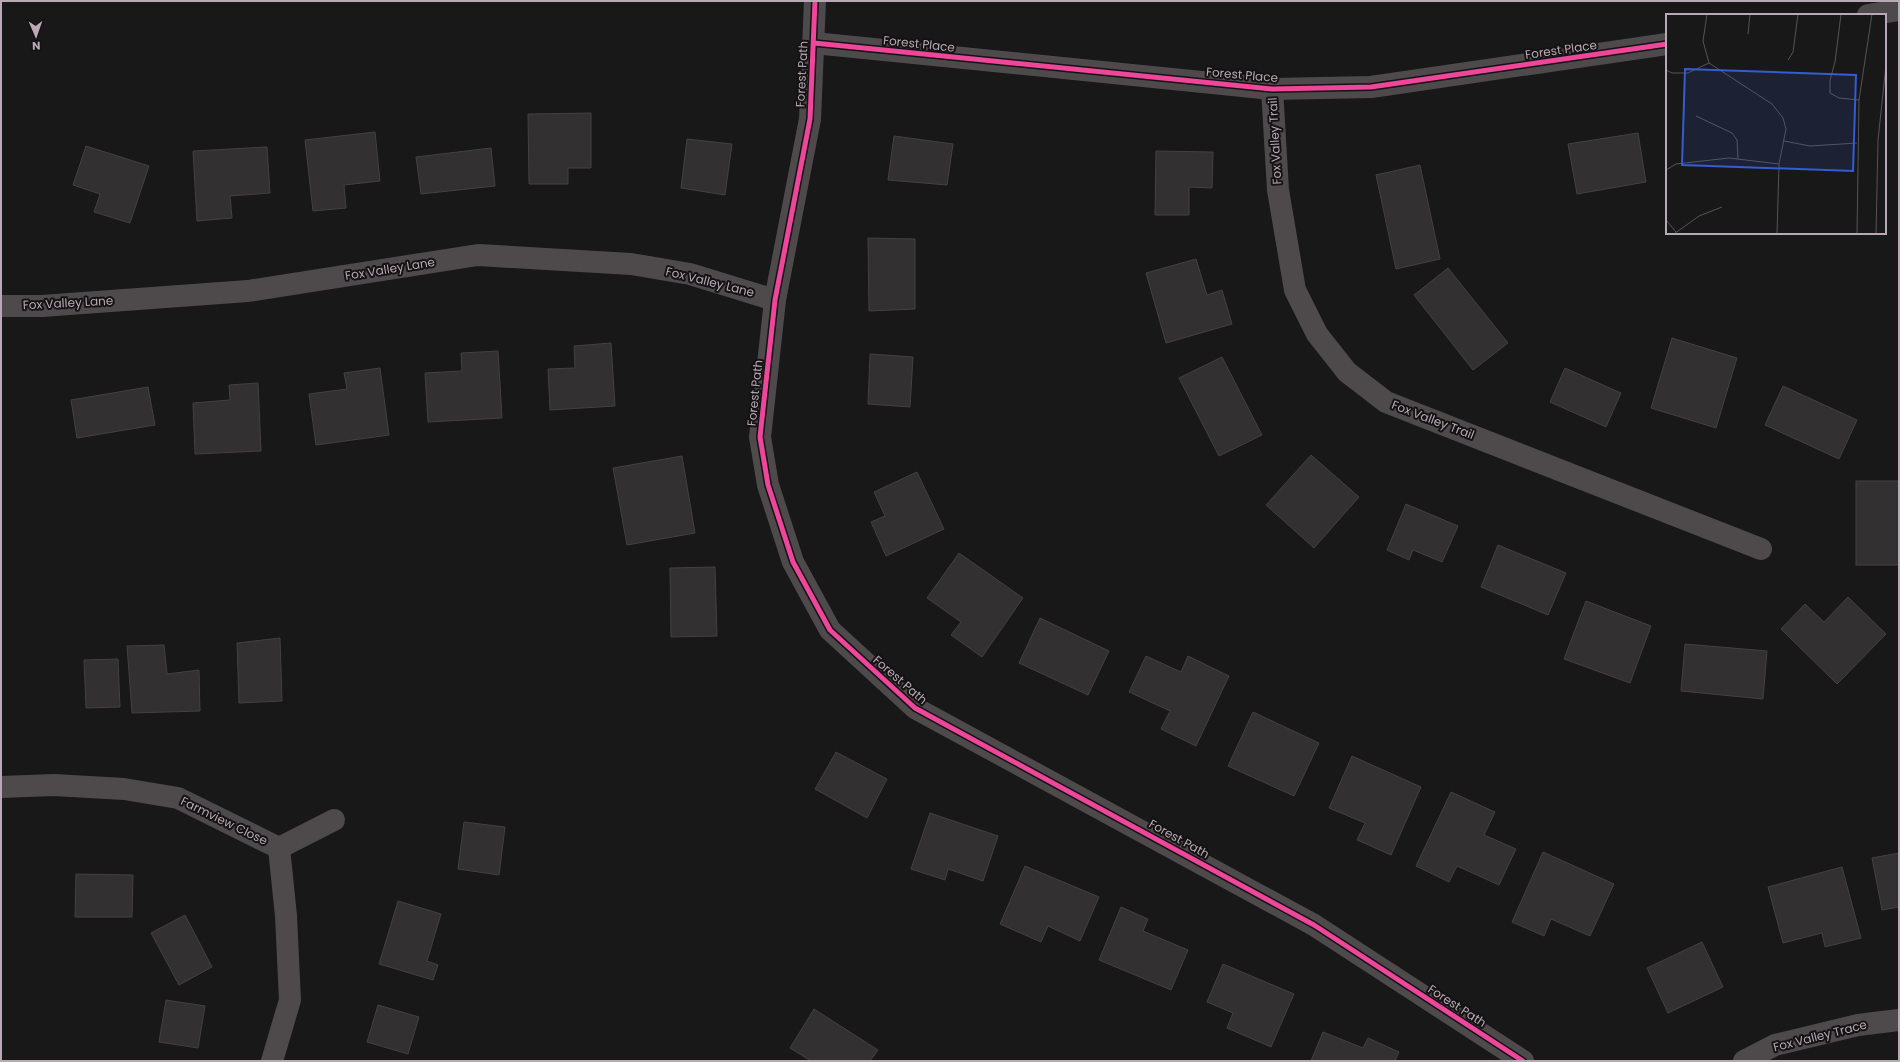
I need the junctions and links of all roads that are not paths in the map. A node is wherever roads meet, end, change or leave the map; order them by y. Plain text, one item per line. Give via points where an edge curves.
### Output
1 (815, 1) edge
2 (1899, 10) edge
3 (1874, 14) edge
4 (814, 43) junction
5 (1666, 44) edge
6 (1272, 89) junction
7 (775, 300) junction
8 (1, 306) edge
9 (1761, 549) dead end
10 (1, 787) edge
11 (334, 820) dead end
12 (279, 848) junction
13 (1899, 1020) edge
14 (272, 1061) edge
15 (1523, 1061) edge
16 (1744, 1061) edge

1 - 4 street, Forest Path
2 - 3 street
4 - 6 street, Forest Place
4 - 7 street, Forest Path via 810,120
5 - 6 street, Forest Place via 1371,87
6 - 9 street, Fox Valley Trail via 1278,190 1295,290 1317,334 1348,372 1386,402
7 - 8 street, Fox Valley Lane via 690,274 631,264 478,255 248,291 42,306
7 - 15 street, Forest Path via 760,437 768,485 793,562 830,630 915,708 1314,925
10 - 12 street, Farmview Close via 54,785 116,789 178,798
11 - 12 street
12 - 14 street, Farmview Close via 286,916 290,1000
13 - 16 street, Fox Valley Trace via 1858,1025 1775,1045

